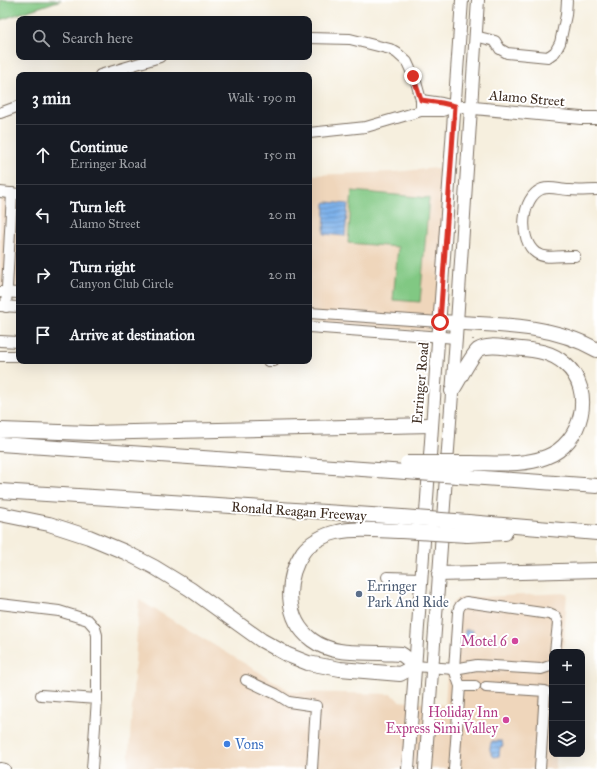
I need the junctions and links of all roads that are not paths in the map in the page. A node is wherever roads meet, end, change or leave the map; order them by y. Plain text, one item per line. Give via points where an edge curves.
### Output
1 (462, 0) edge
2 (478, 0) edge
3 (567, 0) edge
4 (475, 36) junction
5 (312, 38) edge
6 (150, 60) edge
7 (110, 72) edge
8 (421, 100) junction
9 (455, 106) junction
10 (16, 107) edge
11 (470, 108) junction
12 (421, 111) junction
13 (0, 113) edge
14 (597, 118) edge
15 (312, 133) edge
16 (597, 190) edge
17 (0, 192) edge
18 (15, 193) edge
19 (575, 256) dead end
20 (3, 292) edge
21 (16, 293) edge
22 (3, 306) edge
23 (16, 308) edge
24 (312, 313) edge
25 (440, 322) junction
26 (456, 323) junction
27 (312, 327) edge
28 (439, 337) junction
29 (456, 338) junction
30 (0, 341) edge
31 (16, 342) edge
32 (597, 350) edge
33 (0, 356) edge
34 (16, 356) edge
35 (452, 391) junction
36 (431, 425) junction
37 (0, 430) edge
38 (0, 444) edge
39 (471, 470) junction
40 (597, 486) edge
41 (0, 491) edge
42 (0, 514) edge
43 (401, 524) junction
44 (597, 533) edge
45 (597, 570) edge
46 (439, 574) junction
47 (386, 577) dead end
48 (421, 578) junction
49 (0, 604) edge
50 (555, 649) edge
51 (415, 666) junction
52 (549, 666) edge
53 (432, 667) junction
54 (454, 668) junction
55 (246, 680) dead end
56 (460, 686) junction
57 (475, 686) dead end
58 (486, 687) dead end
59 (40, 695) dead end
60 (97, 699) junction
61 (0, 768) edge
62 (4, 769) edge
63 (92, 769) edge
64 (312, 769) edge
65 (408, 769) edge
66 (425, 769) edge
67 (454, 769) edge
68 (540, 769) edge

1 - 9 main road, Erringer Road
2 - 4 main road
3 - 4 street via 560,43 555,52 548,57 507,53 500,49 495,41
4 - 11 main road
5 - 8 street via 350,38 397,52 407,62
6 - 7 street
8 - 9 street, Alamo Street
8 - 12 street
9 - 11 main road, Alamo Street
9 - 12 street, Alamo Street via 442,111
9 - 25 main road, Erringer Road
10 - 13 street
11 - 14 main road, Alamo Street
11 - 26 main road
12 - 15 street, Alamo Street via 366,127
16 - 19 street via 540,190 526,207 524,229 529,247 545,257
17 - 18 street
18 - 20 street
20 - 21 street
20 - 22 street
22 - 23 street
24 - 25 street
25 - 26 highway
25 - 28 main road, Erringer Road
26 - 29 main road
26 - 32 highway via 534,328 585,343
27 - 28 street
28 - 29 street
28 - 36 main road, Erringer Road
29 - 35 main road
30 - 31 street
33 - 34 street
35 - 39 highway via 474,354 480,349 490,347 542,351 566,364 579,383 582,414 566,444 547,457
35 - 46 main road
36 - 37 highway via 90,433
36 - 48 main road, Erringer Road
38 - 39 highway, bridge via 311,465
39 - 40 highway
41 - 43 highway, Ronald Reagan Freeway
42 - 51 highway via 49,524 125,552 190,589 261,640 308,663 340,669 400,674
43 - 44 highway, bridge
43 - 51 highway via 336,532 312,544 304,551 295,568 289,597 292,611 300,626 321,646 338,651 402,654
45 - 46 highway
46 - 53 main road
47 - 48 street
48 - 51 main road, Erringer Road
49 - 60 street via 59,611 88,620 97,635
50 - 54 street via 558,623 556,617 466,602 461,603 458,612
51 - 53 street
51 - 65 main road, Erringer Road
52 - 54 street via 540,669 477,665
53 - 54 street
53 - 66 main road
54 - 56 street
55 - 64 street via 289,702 316,706
56 - 57 street
56 - 67 street
58 - 68 street via 545,691
59 - 60 street
60 - 63 street
61 - 62 street

